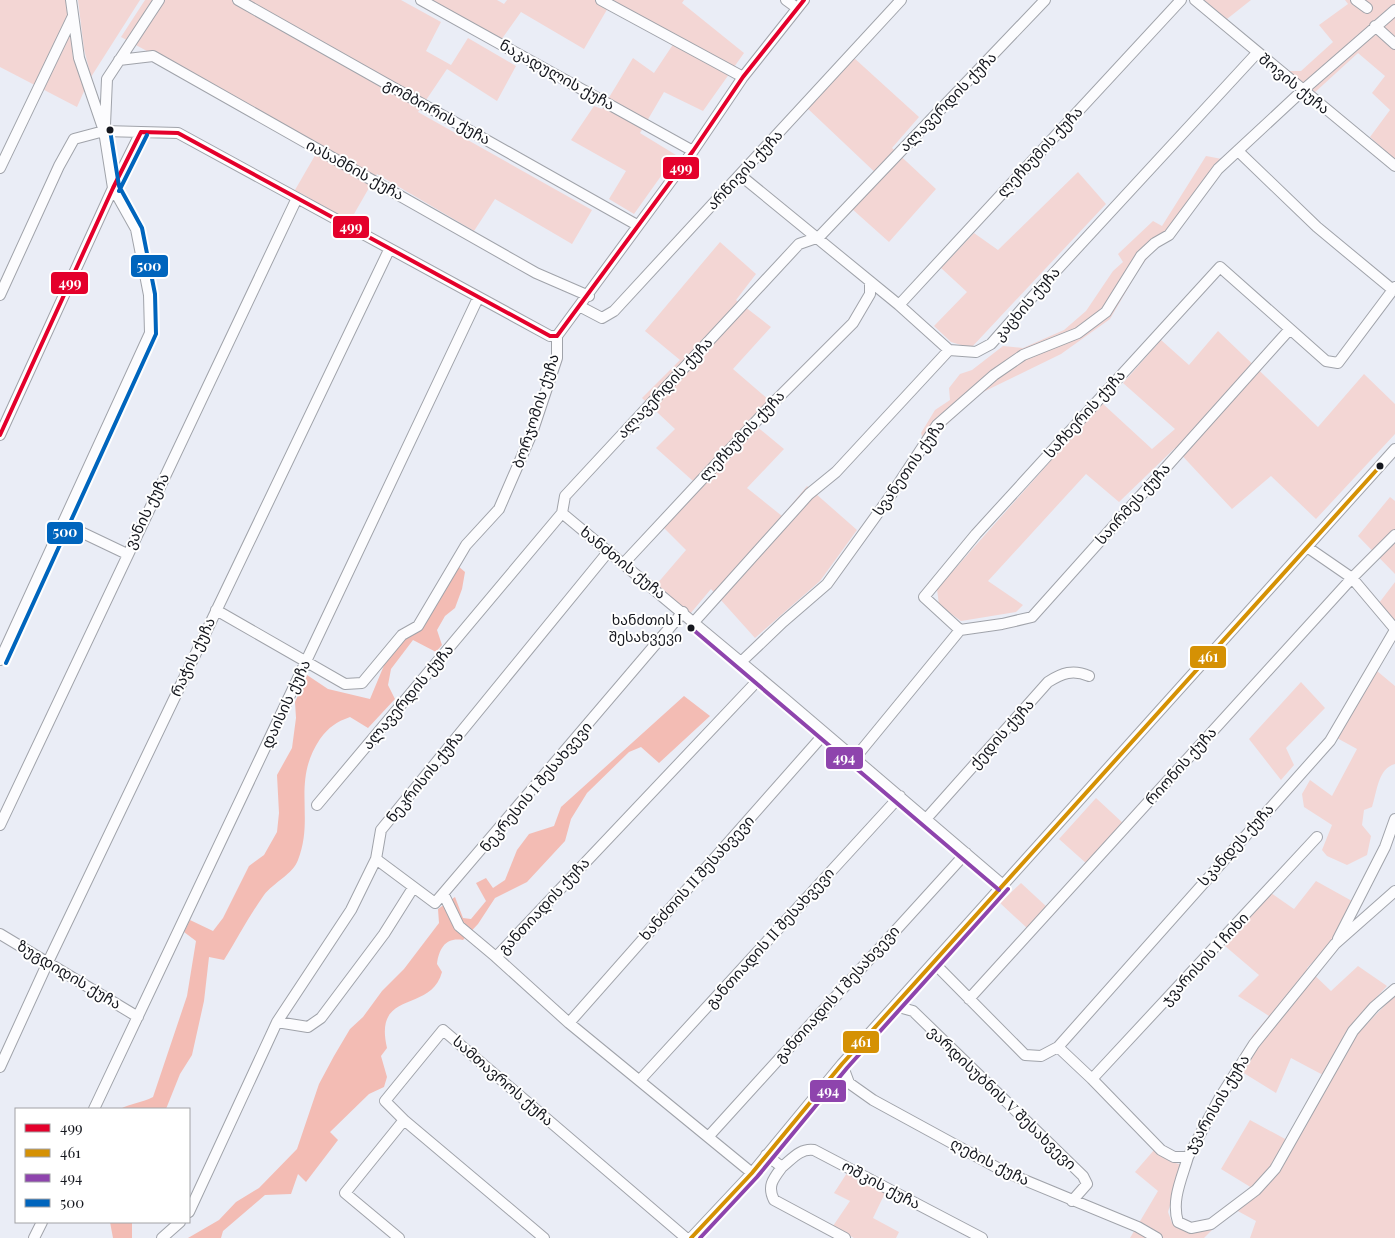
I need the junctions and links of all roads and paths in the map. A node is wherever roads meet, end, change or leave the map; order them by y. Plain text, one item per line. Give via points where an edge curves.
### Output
1 (71, 0) edge
2 (159, 0) edge
3 (238, 0) edge
4 (421, 0) edge
5 (601, 0) edge
6 (786, 0) edge
7 (901, 0) edge
8 (1046, 0) edge
9 (1181, 0) edge
10 (1195, 0) edge
11 (1356, 0) edge
12 (801, 4) edge
13 (1367, 8) dead end
14 (1395, 10) edge
15 (73, 16) junction
16 (1375, 26) junction
17 (1395, 44) edge
18 (1257, 53) junction
19 (119, 60) junction
20 (743, 76) junction
21 (1302, 91) junction
22 (104, 131) junction
23 (141, 132) junction
24 (1238, 150) junction
25 (693, 151) junction
26 (1395, 166) edge
27 (0, 168) edge
28 (740, 175) junction
29 (113, 188) junction
30 (297, 198) junction
31 (637, 224) junction
32 (819, 238) junction
33 (389, 250) junction
34 (870, 283) junction
35 (1394, 288) edge
36 (0, 295) edge
37 (588, 296) junction
38 (478, 298) junction
39 (899, 305) junction
40 (581, 307) junction
41 (1290, 329) junction
42 (557, 336) junction
43 (949, 350) junction
44 (0, 435) edge
45 (1395, 450) edge
46 (562, 513) junction
47 (64, 524) junction
48 (1395, 535) edge
49 (1307, 547) junction
50 (608, 552) junction
51 (127, 554) junction
52 (624, 563) junction
53 (1352, 578) junction
54 (216, 610) junction
55 (682, 612) junction
56 (694, 622) junction
57 (1395, 629) edge
58 (960, 630) junction
59 (0, 660) edge
60 (742, 662) junction
61 (306, 663) junction
62 (1089, 676) dead end
63 (760, 678) junction
64 (825, 733) junction
65 (855, 758) junction
66 (900, 796) junction
67 (317, 805) dead end
68 (1395, 818) edge
69 (926, 819) junction
70 (0, 825) edge
71 (1317, 837) dead end
72 (966, 853) junction
73 (376, 859) junction
74 (1003, 884) junction
75 (413, 888) junction
76 (1395, 891) edge
77 (444, 895) junction
78 (0, 934) edge
79 (1335, 944) junction
80 (496, 957) junction
81 (48, 962) junction
82 (934, 963) junction
83 (1395, 988) edge
84 (969, 999) junction
85 (895, 1006) junction
86 (138, 1017) junction
87 (276, 1022) junction
88 (569, 1023) junction
89 (1058, 1047) junction
90 (842, 1064) junction
91 (0, 1067) edge
92 (1092, 1079) junction
93 (640, 1080) junction
94 (94, 1108) edge
95 (404, 1120) junction
96 (709, 1136) junction
97 (766, 1155) junction
98 (1188, 1157) junction
99 (782, 1167) junction
100 (752, 1173) junction
101 (1072, 1201) junction
102 (190, 1210) edge
103 (42, 1223) edge
104 (179, 1223) edge
105 (34, 1238) edge
106 (162, 1238) edge
107 (399, 1238) edge
108 (544, 1238) edge
109 (686, 1238) edge
110 (691, 1238) edge
111 (845, 1238) edge
112 (982, 1238) edge
113 (1157, 1238) edge

1 - 15 street
2 - 19 street
3 - 31 street, გომბორის ქუჩა
4 - 25 street, ნაკადულის ქუჩა
5 - 20 street
6 - 12 street
7 - 28 street, არწივის ქუჩა
8 - 32 street, ალავერდის ქუჩა
9 - 39 street, ლეჩხუმის ქუჩა
10 - 18 street, შოვის ქუჩა
11 - 13 street
12 - 20 street, ბორჯომის ქუჩა
14 - 16 street, სვანეთის ქუჩა
15 - 22 street via 79,58
15 - 27 street
16 - 17 street
16 - 21 street, სვანეთის ქუჩა
18 - 21 street, შოვის ქუჩა
18 - 43 street, კაცხის ქუჩა via 991,344 976,352
19 - 22 street via 107,79
19 - 37 street, იასამნის ქუჩა via 153,56 536,273
20 - 25 street, ბორჯომის ქუჩა
21 - 24 street, სვანეთის ქუჩა
21 - 26 street, შოვის ქუჩა
22 - 23 street
22 - 29 street
22 - 36 street via 74,139
23 - 29 street
23 - 30 street via 178,133
24 - 35 street via 1317,227
24 - 60 street, სვანეთის ქუჩა via 1218,169 1169,234 1141,256 1106,312 1078,333 1023,355 994,375 936,425 827,584
25 - 31 street, ბორჯომის ქუჩა
28 - 32 street
28 - 40 street, არწივის ქუჩა via 614,311 602,318
29 - 44 street
29 - 47 street via 136,229 149,295 150,333
30 - 33 street
30 - 51 street, ვანის ქუჩა
31 - 37 street, ბორჯომის ქუჩა
32 - 34 street
32 - 46 street, ალავერდის ქუჩა via 799,244 564,496
33 - 38 street
33 - 54 street, რაჭის ქუჩა
34 - 39 street
34 - 52 street, ლეჩხუმის ქუჩა via 870,294 853,323 776,400
35 - 41 street via 1338,363 1326,362
37 - 40 street, ბორჯომის ქუჩა
38 - 42 street via 550,336
38 - 61 street, დაისის ქუჩა
39 - 43 street
40 - 42 street, ბორჯომის ქუჩა
41 - 58 street, საირმეს ქუჩა via 1032,616
41 - 58 street, საჩხერის ქუჩა via 1220,267 976,534 924,597
42 - 61 street, ბორჯომის ქუჩა via 557,358 532,433 499,509 466,545 418,626 402,636 362,683 345,684
43 - 56 street via 836,472 809,494
45 - 49 street
46 - 50 street, ხანძთის ქუჩა
46 - 67 street, ალავერდის ქუჩა
47 - 51 street
47 - 59 street
48 - 53 street, რიონის ქუჩა
49 - 53 street, სკანდეს ქუჩა
49 - 74 street
50 - 52 street, ხანძთის ქუჩა
50 - 73 street, ნეკრისის ქუჩა via 381,830
51 - 70 street, ვანის ქუჩა
52 - 55 street, ხანძთის ქუჩა
53 - 57 street, სკანდეს ქუჩა
53 - 84 street, რიონის ქუჩა
54 - 61 street, ბორჯომის ქუჩა
54 - 81 street, რაჭის ქუჩა
55 - 56 street, ხანძთის ქუჩა
55 - 77 street, ნეკრესის I შესახვევი
56 - 60 street, ხანძთის ქუჩა
57 - 89 street, სკანდეს ქუჩა via 1330,741
58 - 65 street
60 - 63 street, ხანძთის ქუჩა
61 - 86 street, დაისის ქუჩა
62 - 69 street, ქედის ქუჩა via 1066,673 1048,682
63 - 64 street, ხანძთის ქუჩა
63 - 80 street, განთიადის ქუჩა
64 - 65 street, ხანძთის ქუჩა
64 - 88 street, ხანძთის II შესახვევი
65 - 66 street, ხანძთის ქუჩა
66 - 69 street, ხანძთის ქუჩა
66 - 93 street, განთიადის II შესახვევი
68 - 79 street via 1385,847
69 - 72 street, ხანძთის ქუჩა
71 - 92 street, ჯვარისის I ჩიხი
72 - 74 street, ხანძთის ქუჩა
72 - 96 street, განთიადის I შესახვევი
73 - 75 street
73 - 87 street, ნეკრისის ქუჩა via 351,910
74 - 82 street
75 - 77 street via 436,903
75 - 87 street via 384,934 321,1018 308,1028
76 - 79 street, ჯვარისის ქუჩა
77 - 80 street via 459,926
78 - 81 street, ზუგდიდის ქუჩა
79 - 98 street, ჯვარისის ქუჩა via 1254,1044
80 - 88 street, განთიადის ქუჩა
81 - 86 street, ზუგდიდის ქუჩა
81 - 91 street, რაჭის ქუჩა
82 - 84 street
82 - 85 street
83 - 98 street via 1353,1031 1276,1169 1256,1190 1211,1224 1191,1228 1178,1222 1174,1212
84 - 89 street via 1025,1055 1041,1056
85 - 90 street
85 - 101 street, ვარდისუბნის V შესახვევი via 913,1011 1083,1176 1086,1184
86 - 94 street, დაისის ქუჩა
87 - 102 street, ნეკრისის ქუჩა
88 - 93 street, განთიადის ქუჩა
89 - 92 street, ჯვარისის ქუჩა
90 - 97 street
90 - 101 street, ღების ქუჩა via 849,1083 873,1100 1005,1172
92 - 98 street, ჯვარისის ქუჩა via 1161,1150 1174,1157
93 - 96 street, განთიადის ქუჩა
95 - 107 street via 345,1193
95 - 108 street
95 - 109 street, სამთავროს ქუჩა via 385,1101 443,1030
96 - 100 street, განთიადის ქუჩა
97 - 99 street
97 - 100 street
99 - 111 street via 770,1183 774,1200
99 - 112 street, ოშკის ქუჩა via 798,1153 814,1150
100 - 110 street
101 - 113 street, ღების ქუჩა via 1138,1227
103 - 105 street
104 - 106 street

